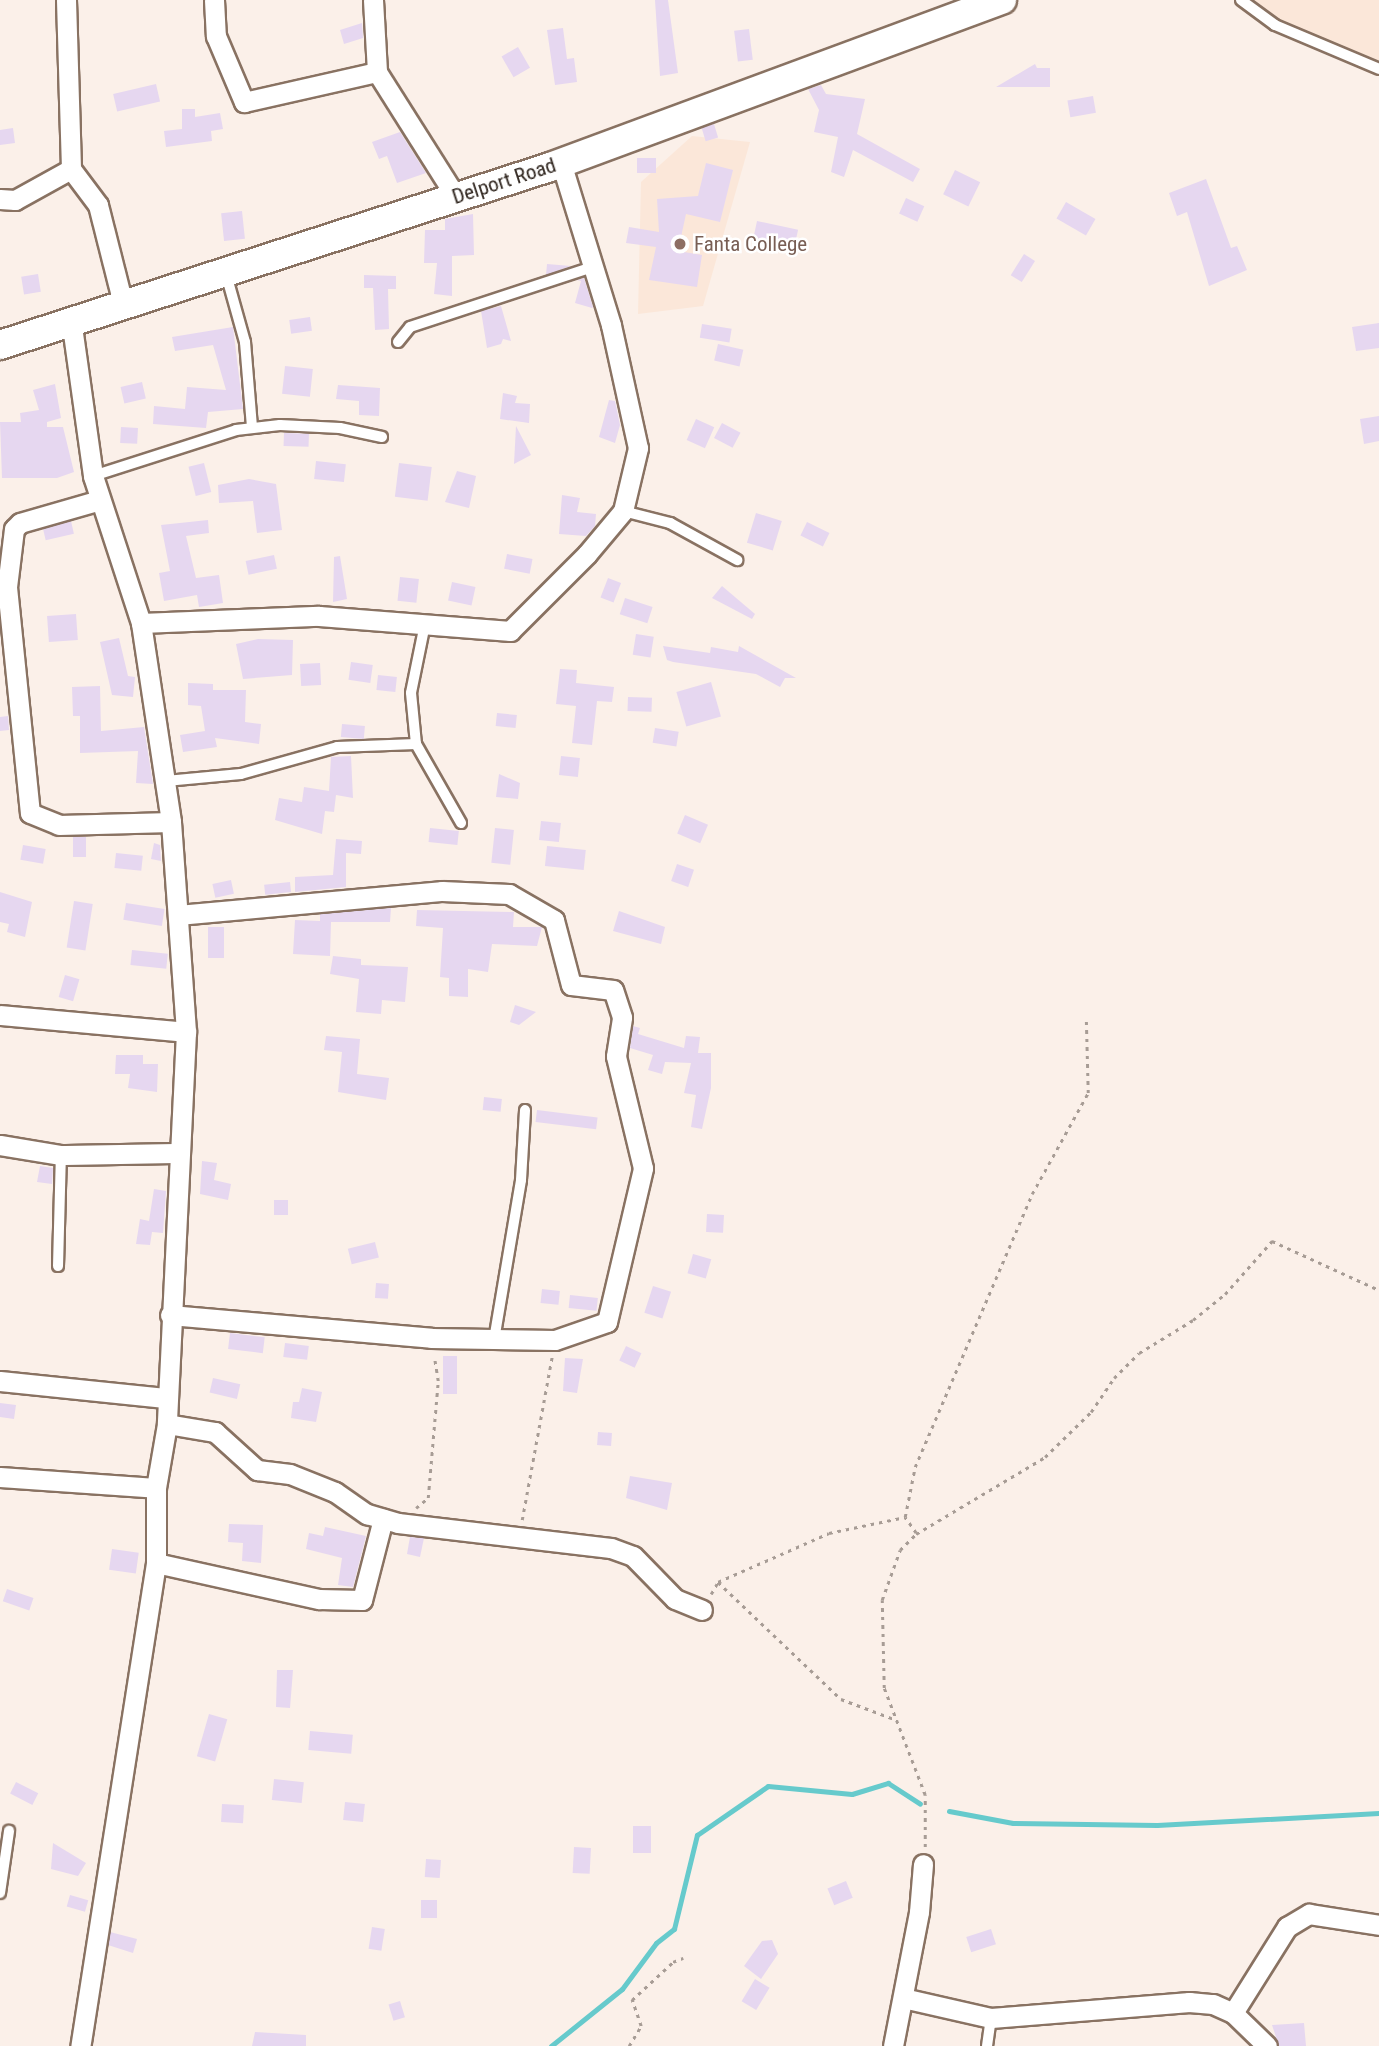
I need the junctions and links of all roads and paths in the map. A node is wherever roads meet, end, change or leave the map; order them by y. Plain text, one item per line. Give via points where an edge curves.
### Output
1 (66, 0) edge
2 (214, 0) edge
3 (373, 0) edge
4 (1002, 0) edge
5 (1241, 0) edge
6 (1379, 69) edge
7 (377, 72) junction
8 (561, 162) junction
9 (71, 169) junction
10 (456, 197) junction
11 (0, 199) edge
12 (593, 267) junction
13 (226, 273) junction
14 (124, 308) junction
15 (71, 319) junction
16 (398, 342) dead end
17 (0, 345) edge
18 (252, 428) junction
19 (382, 437) dead end
20 (93, 476) junction
21 (100, 500) junction
22 (622, 511) junction
23 (737, 560) dead end
24 (141, 623) junction
25 (425, 624) junction
26 (416, 744) junction
27 (166, 781) junction
28 (171, 822) junction
29 (461, 822) dead end
30 (179, 915) junction
31 (0, 1015) edge
32 (1086, 1019) dead end
33 (186, 1032) junction
34 (525, 1110) dead end
35 (0, 1145) edge
36 (179, 1153) junction
37 (61, 1155) junction
38 (58, 1266) dead end
39 (1379, 1290) edge
40 (170, 1315) junction
41 (431, 1339) junction
42 (494, 1340) junction
43 (555, 1340) junction
44 (0, 1381) edge
45 (165, 1398) junction
46 (167, 1424) junction
47 (0, 1477) edge
48 (156, 1488) junction
49 (905, 1517) junction
50 (390, 1521) junction
51 (916, 1534) junction
52 (518, 1540) junction
53 (156, 1563) junction
54 (718, 1582) junction
55 (702, 1609) joint
56 (894, 1719) junction
57 (9, 1832) dead end
58 (923, 1864) joint
59 (0, 1893) edge
60 (1379, 1925) edge
61 (683, 1958) dead end
62 (903, 1998) junction
63 (1233, 2013) junction
64 (991, 2018) junction
65 (80, 2046) edge
66 (629, 2046) edge
67 (893, 2046) edge
68 (987, 2046) edge
69 (1267, 2046) edge

1 - 9 street
2 - 7 street via 216,36 244,102
3 - 7 street
4 - 8 street, Delport Road
5 - 6 lane via 1275,25
7 - 10 street
8 - 10 street, Delport Road
8 - 12 street
9 - 11 street via 15,200
9 - 14 street via 98,205
10 - 13 street, Delport Road
12 - 16 lane via 411,327
12 - 22 street via 638,448
13 - 14 street, Delport Road
13 - 18 lane via 245,342
14 - 15 street, Delport Road
15 - 17 street, Delport Road
15 - 20 street
18 - 19 lane via 340,428
18 - 20 lane via 194,441
20 - 21 street
21 - 24 street
21 - 28 street via 20,523 14,529 7,587 30,813 59,825
22 - 23 lane via 670,523
22 - 25 street via 587,554 510,631
24 - 25 street via 319,616
24 - 27 street
25 - 26 lane via 411,693
26 - 27 lane via 337,747 241,774
26 - 29 lane
27 - 28 street
28 - 30 street
30 - 33 street
30 - 43 street via 442,891 509,894 554,920 571,985 613,990 622,1017 616,1056 643,1168 607,1322
31 - 33 street
32 - 49 path via 1088,1093 1032,1194 915,1467
33 - 36 street
34 - 42 lane via 521,1180
35 - 37 street
36 - 37 street
36 - 40 street
37 - 38 lane
39 - 51 path via 1272,1241 1225,1294 1194,1320 1139,1353 1114,1378 1091,1412 1045,1457
40 - 41 street
40 - 45 street
41 - 42 street
41 - 50 path via 438,1381 428,1498
42 - 43 street
43 - 52 path
44 - 45 street
45 - 46 street
46 - 48 street
46 - 50 street via 215,1432 257,1470 290,1474
47 - 48 street
48 - 53 street
49 - 51 path
49 - 54 path via 829,1533
50 - 52 street
50 - 53 street via 362,1600 319,1599
51 - 56 path via 900,1550 882,1600 884,1688
52 - 55 street via 611,1548 633,1556 661,1589
53 - 65 street
54 - 55 path
54 - 56 path via 841,1699
56 - 58 path via 925,1795 928,1815
57 - 59 lane
58 - 62 street
60 - 63 street via 1309,1914 1287,1927
61 - 66 path via 632,2000 641,2026
62 - 64 street
62 - 67 street
63 - 64 street via 1189,2002
63 - 69 street
64 - 68 lane

